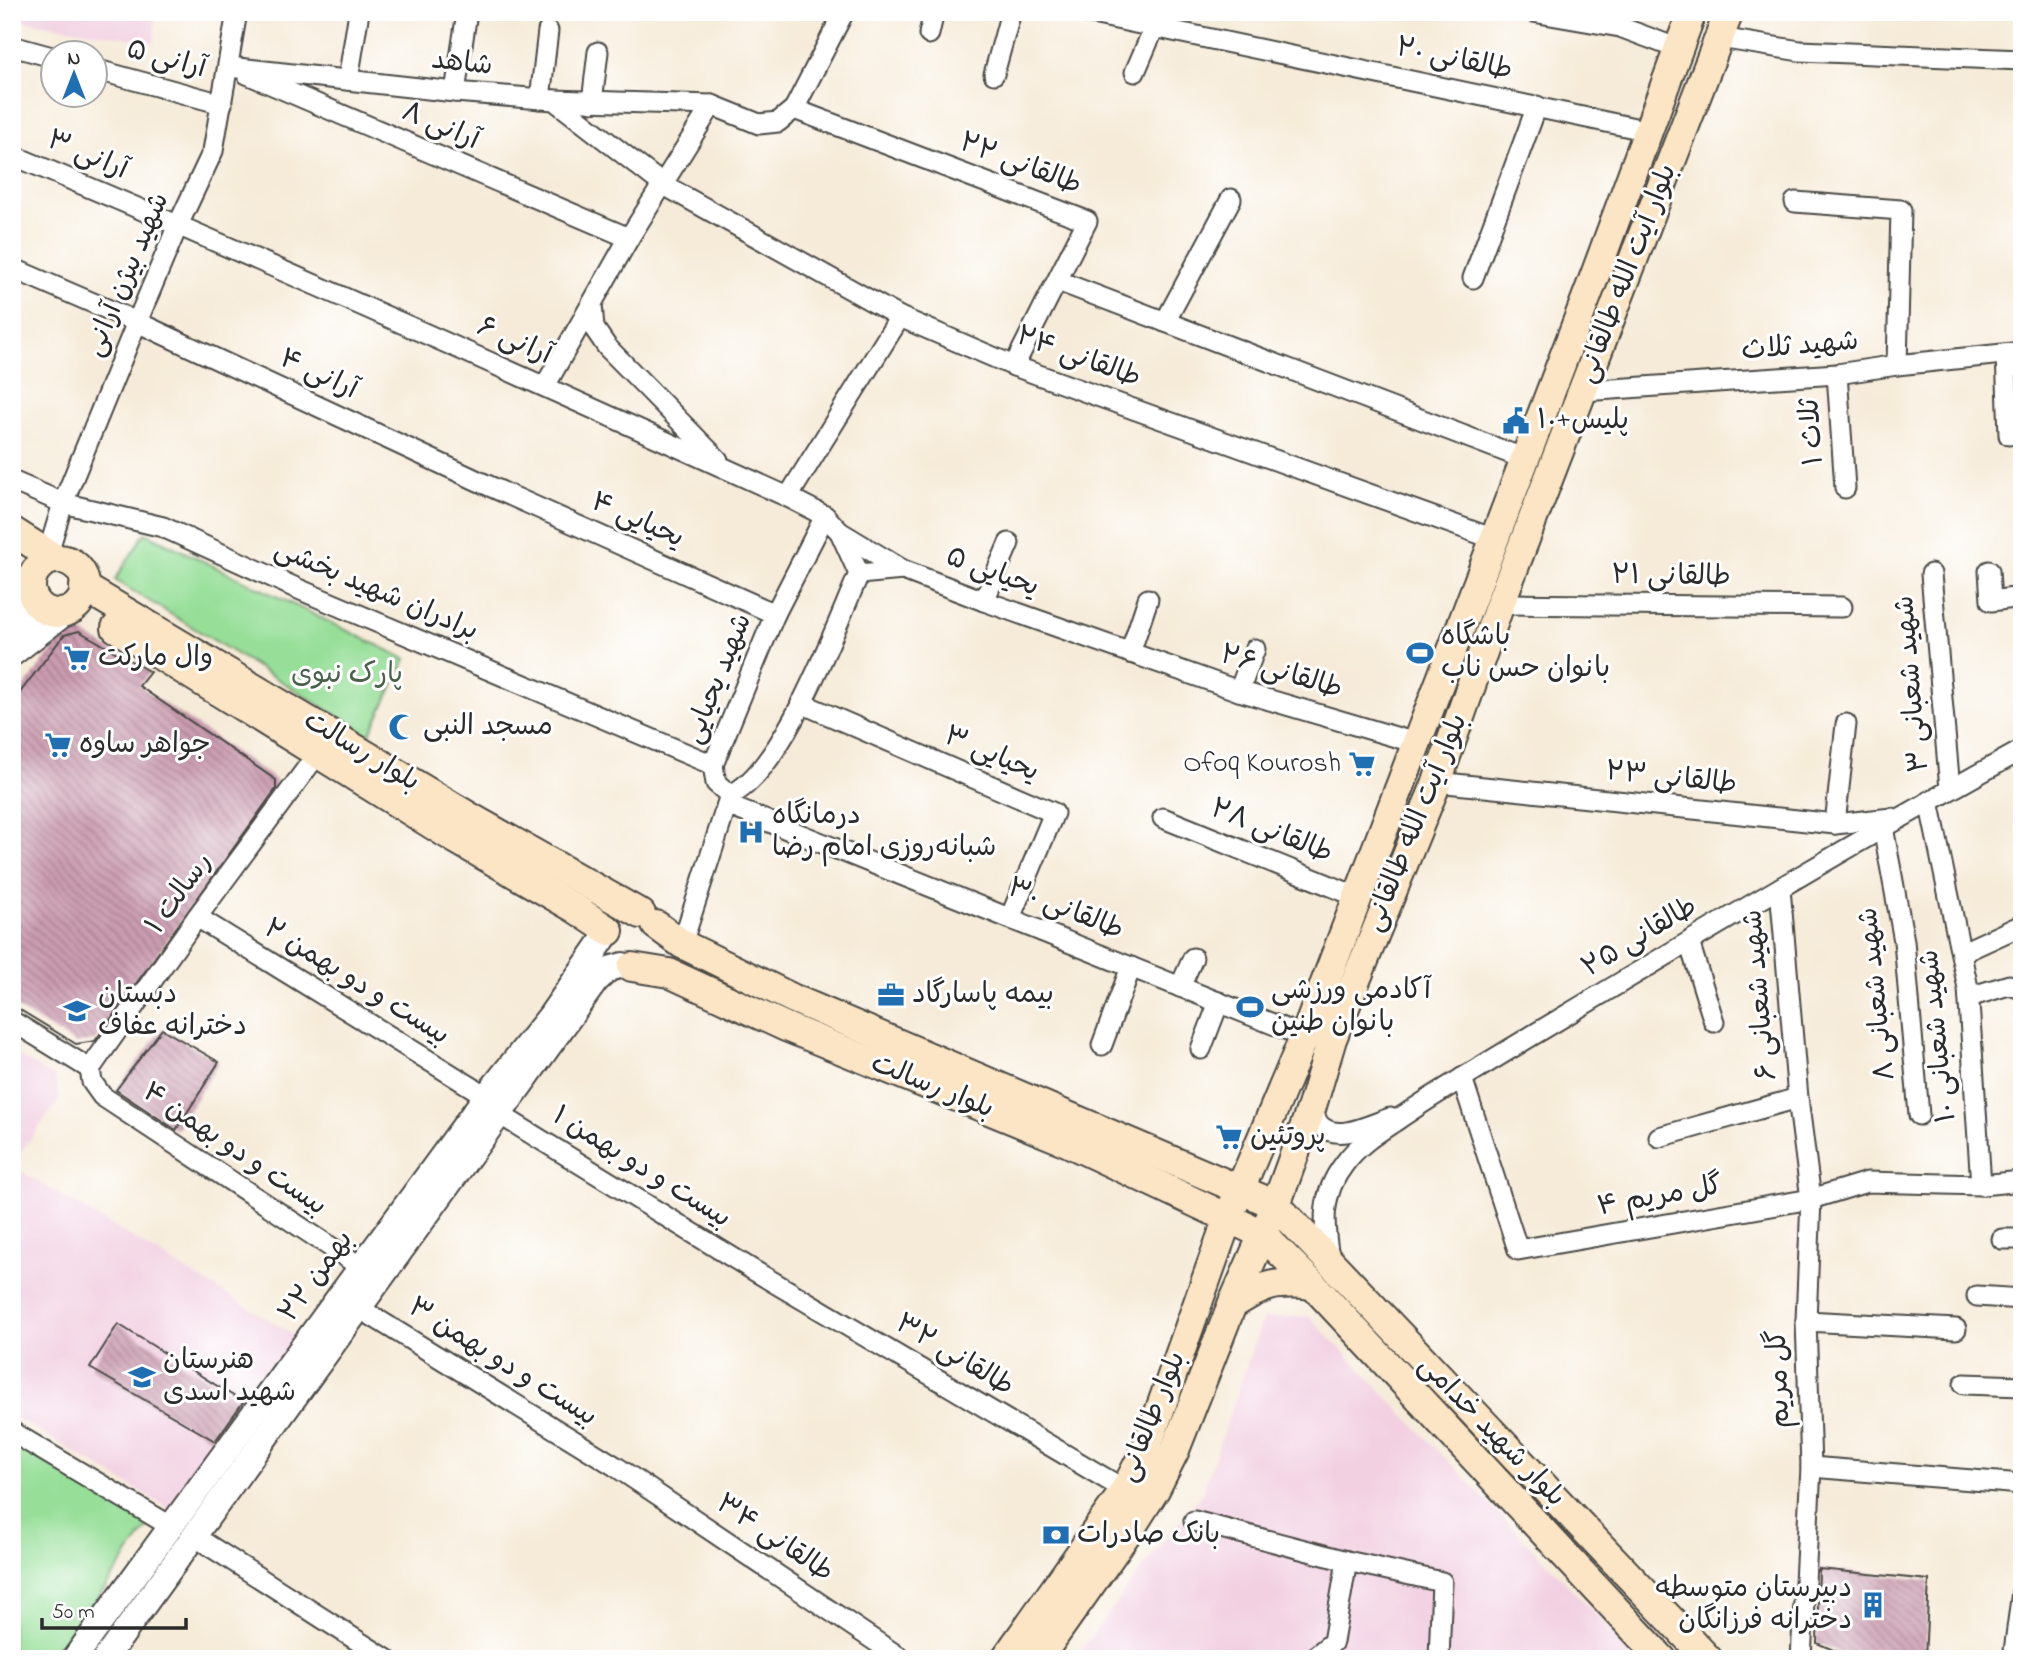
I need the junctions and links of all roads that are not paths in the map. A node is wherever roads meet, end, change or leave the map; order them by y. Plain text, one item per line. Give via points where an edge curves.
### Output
1 (237, 12) edge
2 (359, 12) edge
3 (467, 12) edge
4 (844, 12) edge
5 (934, 12) edge
6 (1011, 12) edge
7 (1083, 12) edge
8 (1533, 12) edge
9 (1692, 12) edge
10 (1166, 24) edge
11 (1724, 25) edge
12 (548, 31) dead end
13 (929, 34) dead end
14 (12, 46) edge
15 (1679, 49) junction
16 (598, 52) dead end
17 (38, 53) edge
18 (2022, 60) edge
19 (229, 67) junction
20 (1135, 72) dead end
21 (108, 73) edge
22 (994, 74) dead end
23 (348, 80) junction
24 (455, 92) junction
25 (547, 100) junction
26 (593, 102) junction
27 (222, 104) junction
28 (712, 105) junction
29 (1537, 106) junction
30 (794, 109) junction
31 (1649, 131) junction
32 (12, 155) edge
33 (662, 184) junction
34 (1231, 199) dead end
35 (1795, 202) dead end
36 (178, 225) junction
37 (629, 238) junction
38 (12, 268) edge
39 (1473, 278) dead end
40 (1058, 281) junction
41 (592, 304) junction
42 (900, 317) junction
43 (137, 322) junction
44 (1165, 322) junction
45 (2014, 353) edge
46 (1897, 365) junction
47 (1014, 366) junction
48 (1838, 374) junction
49 (1555, 382) junction
50 (545, 386) junction
51 (1583, 391) junction
52 (2009, 435) dead end
53 (1525, 459) junction
54 (727, 469) junction
55 (476, 480) joint
56 (12, 481) edge
57 (1844, 488) dead end
58 (789, 497) junction
59 (63, 503) junction
60 (825, 516) junction
61 (12, 531) edge
62 (840, 532) junction
63 (1494, 539) junction
64 (1009, 543) dead end
65 (34, 569) edge
66 (903, 570) junction
67 (1989, 571) dead end
68 (859, 574) junction
69 (1931, 574) dead end
70 (2022, 597) edge
71 (1148, 599) dead end
72 (984, 601) junction
73 (80, 603) junction
74 (1500, 604) junction
75 (1842, 607) dead end
76 (775, 614) junction
77 (12, 646) edge
78 (1255, 649) dead end
79 (1130, 653) junction
80 (12, 654) edge
81 (1239, 691) junction
82 (801, 703) junction
83 (1846, 724) dead end
84 (1416, 743) junction
85 (2022, 750) edge
86 (318, 753) junction
87 (713, 765) junction
88 (1437, 782) junction
89 (1950, 789) junction
90 (729, 800) junction
91 (1929, 801) junction
92 (1900, 817) junction
93 (1163, 818) dead end
94 (1835, 824) junction
95 (1883, 827) junction
96 (1780, 888) junction
97 (1358, 897) junction
98 (197, 917) junction
99 (1010, 918) junction
100 (648, 920) junction
101 (2022, 925) edge
102 (608, 931) junction
103 (1689, 942) junction
104 (682, 944) junction
105 (1961, 953) junction
106 (1193, 958) dead end
107 (627, 966) junction
108 (1131, 967) junction
109 (1344, 971) junction
110 (1180, 987) junction
111 (2022, 989) edge
112 (1969, 997) junction
113 (1219, 1002) junction
114 (12, 1021) edge
115 (1714, 1022) dead end
116 (1305, 1037) junction
117 (1102, 1045) dead end
118 (1201, 1049) dead end
119 (90, 1069) junction
120 (1462, 1078) junction
121 (1798, 1098) junction
122 (493, 1105) junction
123 (1312, 1107) junction
124 (1410, 1110) junction
125 (1919, 1115) dead end
126 (1659, 1137) dead end
127 (2022, 1181) edge
128 (1981, 1185) junction
129 (1241, 1189) junction
130 (1811, 1199) junction
131 (1276, 1205) junction
132 (1228, 1218) junction
133 (1262, 1234) junction
134 (360, 1267) junction
135 (753, 1270) joint
136 (1322, 1274) junction
137 (1977, 1296) dead end
138 (2022, 1298) edge
139 (1232, 1305) junction
140 (359, 1308) junction
141 (1806, 1321) junction
142 (1956, 1329) dead end
143 (1964, 1384) dead end
144 (2022, 1386) edge
145 (12, 1432) edge
146 (615, 1466) joint
147 (1811, 1467) junction
148 (2022, 1484) edge
149 (1125, 1490) junction
150 (1194, 1521) dead end
151 (183, 1532) junction
152 (1347, 1561) junction
153 (2022, 1591) edge
154 (74, 1659) edge
155 (105, 1659) edge
156 (386, 1659) edge
157 (901, 1659) edge
158 (1004, 1659) edge
159 (1038, 1659) edge
160 (1312, 1659) edge
161 (1439, 1659) edge
162 (1662, 1659) edge
163 (1708, 1659) edge
164 (1801, 1659) edge
165 (2013, 1659) edge

1 - 19 street, شهید بیژن آرانی
2 - 23 street
3 - 24 street
4 - 30 street
5 - 13 street
6 - 22 street
7 - 10 street, طالقانی ۲۰
8 - 15 street via 1620,27
9 - 15 main road, بلوار آیت الله طالقانی
10 - 20 street
10 - 29 street, طالقانی ۲۰
11 - 18 street via 1800,51
11 - 51 main road, بلوار آیت الله طالقانی
12 - 25 street
14 - 17 street
15 - 31 main road, بلوار آیت الله طالقانی
16 - 26 street
19 - 23 street, شاهد
19 - 27 street, شهید بیژن آرانی
19 - 37 street, آرانی ۸
21 - 27 street, آرانی ۵
23 - 24 street, شاهد
24 - 25 street, شاهد
25 - 26 street
25 - 33 street
26 - 28 street
27 - 36 street, شهید بیژن آرانی via 213,151
28 - 30 street via 759,124 778,122
28 - 33 street
29 - 31 street, طالقانی ۲۰
29 - 39 street
30 - 40 street, طالقانی ۲۲ via 1087,221
31 - 49 main road, بلوار آیت الله طالقانی
32 - 36 street, آرانی ۳
33 - 37 street
33 - 42 street, طالقانی ۲۴
34 - 44 street
35 - 46 street via 1900,209
36 - 43 street, شهید بیژن آرانی
36 - 50 street, آرانی ۶
37 - 41 street
38 - 43 street, آرانی ۴
40 - 44 street
40 - 47 street
41 - 50 street
41 - 54 street via 594,328 607,347
42 - 47 street, طالقانی ۲۴
42 - 58 street
43 - 55 street, آرانی ۴
43 - 59 street, شهید بیژن آرانی
44 - 53 street
45 - 46 street, شهید ثلاث
45 - 52 street
46 - 48 street, شهید ثلاث
47 - 63 street, طالقانی ۲۴
48 - 51 street, شهید ثلاث
48 - 57 street, ثلاث ۱
49 - 51 main road
49 - 53 main road, بلوار آیت الله طالقانی
50 - 54 street, آرانی ۶
51 - 74 main road, بلوار آیت الله طالقانی
53 - 63 main road, بلوار آیت الله طالقانی
54 - 58 street, آرانی ۶
55 - 76 street, یحیایی ۴
56 - 59 street, برادران شهید بخشی
58 - 60 street, آرانی ۶
59 - 65 street, شهید بیژن آرانی
59 - 87 street, برادران شهید بخشی via 163,527
60 - 62 street, آرانی ۶
60 - 76 street, شهید یحیایی
61 - 65 main road
62 - 66 street, یحیایی ۵
62 - 68 street
63 - 84 main road, بلوار آیت الله طالقانی
64 - 72 street
65 - 73 main road via 34,600 46,610 55,612
65 - 73 main road via 64,560 75,566 83,578
65 - 77 street via 23,626
66 - 68 street
66 - 72 street, یحیایی ۵
67 - 70 street via 1991,601
68 - 82 street
69 - 89 street, شهید شعبانی ۳
71 - 79 street
72 - 79 street, یحیایی ۵
73 - 80 street
73 - 86 main road, بلوار رسالت
73 - 100 main road, بلوار رسالت
74 - 75 street, طالقانی ۲۱
74 - 88 main road, بلوار آیت الله طالقانی
76 - 87 street, شهید یحیایی
78 - 81 street
79 - 81 street, طالقانی ۲۶
81 - 84 street, طالقانی ۲۶
82 - 90 street via 773,754
82 - 99 street, یحیایی ۳ via 1054,813
83 - 94 street
84 - 97 main road, بلوار آیت الله طالقانی
85 - 89 street, طالقانی ۲۵
86 - 98 street, رسالت ۱
86 - 102 main road, بلوار رسالت
87 - 90 street, شهید یحیایی via 716,783
88 - 94 street, طالقانی ۲۳
88 - 109 main road, بلوار آیت الله طالقانی
89 - 91 street, طالقانی ۲۵
90 - 99 street, طالقانی ۳۰
90 - 104 street
91 - 92 street, طالقانی ۲۵
91 - 105 street, شهید شعبانی ۱۰
92 - 94 street, طالقانی ۲۳
92 - 95 street, طالقانی ۲۵
93 - 97 street, طالقانی ۲۸
95 - 96 street, طالقانی ۲۵
95 - 125 street, شهید شعبانی ۸ via 1904,941
96 - 103 street, طالقانی ۲۵
96 - 121 street, شهید شعبانی ۶
97 - 109 main road, بلوار آیت الله طالقانی
98 - 119 street, رسالت ۱
98 - 122 street, بیست و دو بهمن ۲
99 - 108 street, طالقانی ۳۰
100 - 102 main road via 625,915
100 - 104 main road, بلوار رسالت
100 - 107 main road via 661,941 655,957 640,967
101 - 105 street
102 - 107 main road via 611,954
102 - 122 street, ۲۲ بهمن
103 - 115 street
103 - 120 street, طالقانی ۲۵
104 - 129 main road, بلوار رسالت via 794,999
105 - 112 street, شهید شعبانی ۱۰
106 - 110 street
107 - 122 street, ۲۲ بهمن via 609,969 596,981
107 - 132 main road, بلوار رسالت via 669,973 786,1027 1068,1142
108 - 110 street, طالقانی ۳۰
108 - 117 street
109 - 116 main road, بلوار آیت الله طالقانی
109 - 123 main road, بلوار آیت الله طالقانی via 1332,1039
110 - 113 street, طالقانی ۳۰
111 - 112 street via 2009,985
112 - 128 street, شهید شعبانی ۱۰
113 - 116 street, طالقانی ۳۰
113 - 118 street
114 - 119 street
116 - 129 main road, بلوار آیت الله طالقانی
119 - 134 street, بیست و دو بهمن ۴ via 102,1096
120 - 124 street, طالقانی ۲۵
120 - 130 street, گل مریم ۴ via 1518,1250
121 - 126 street
121 - 130 street, گل مریم
122 - 134 street, ۲۲ بهمن
122 - 135 street, بیست و دو بهمن ۱
122 - 140 street, ۲۲ بهمن
123 - 124 street via 1319,1125 1330,1132 1349,1132
123 - 131 main road, بلوار آیت الله طالقانی
124 - 136 street via 1357,1148 1332,1182 1326,1196
127 - 128 street, گل مریم ۴
128 - 130 street, گل مریم ۴ via 1867,1182
129 - 131 main road, بلوار رسالت
129 - 132 main road, بلوار طالقانی
130 - 141 street, گل مریم
131 - 133 main road, بلوار طالقانی
131 - 136 main road, بلوار شهید خدامی
132 - 133 main road, بلوار رسالت
132 - 149 main road, بلوار طالقانی via 1146,1449
133 - 136 main road, بلوار شهید خدامی
133 - 139 main road, بلوار طالقانی
134 - 151 street, ۲۲ بهمن
135 - 149 street, طالقانی ۳۲
136 - 139 main road via 1256,1289
136 - 162 main road, بلوار شهید خدامی
136 - 163 main road, بلوار شهید خدامی
137 - 138 street
139 - 159 main road, بلوار طالقانی via 1155,1490
140 - 146 street, بیست و دو بهمن ۳
140 - 151 street, ۲۲ بهمن
141 - 142 street
141 - 147 street, گل مریم
143 - 144 street
145 - 151 street
146 - 157 street, طالقانی ۳۴
147 - 148 street
147 - 164 street, گل مریم
149 - 158 main road, بلوار طالقانی
150 - 152 street
151 - 154 street, ۲۲ بهمن
151 - 155 street, ۲۲ بهمن
151 - 156 street
152 - 160 street via 1332,1642
152 - 161 street via 1442,1582
153 - 165 street

